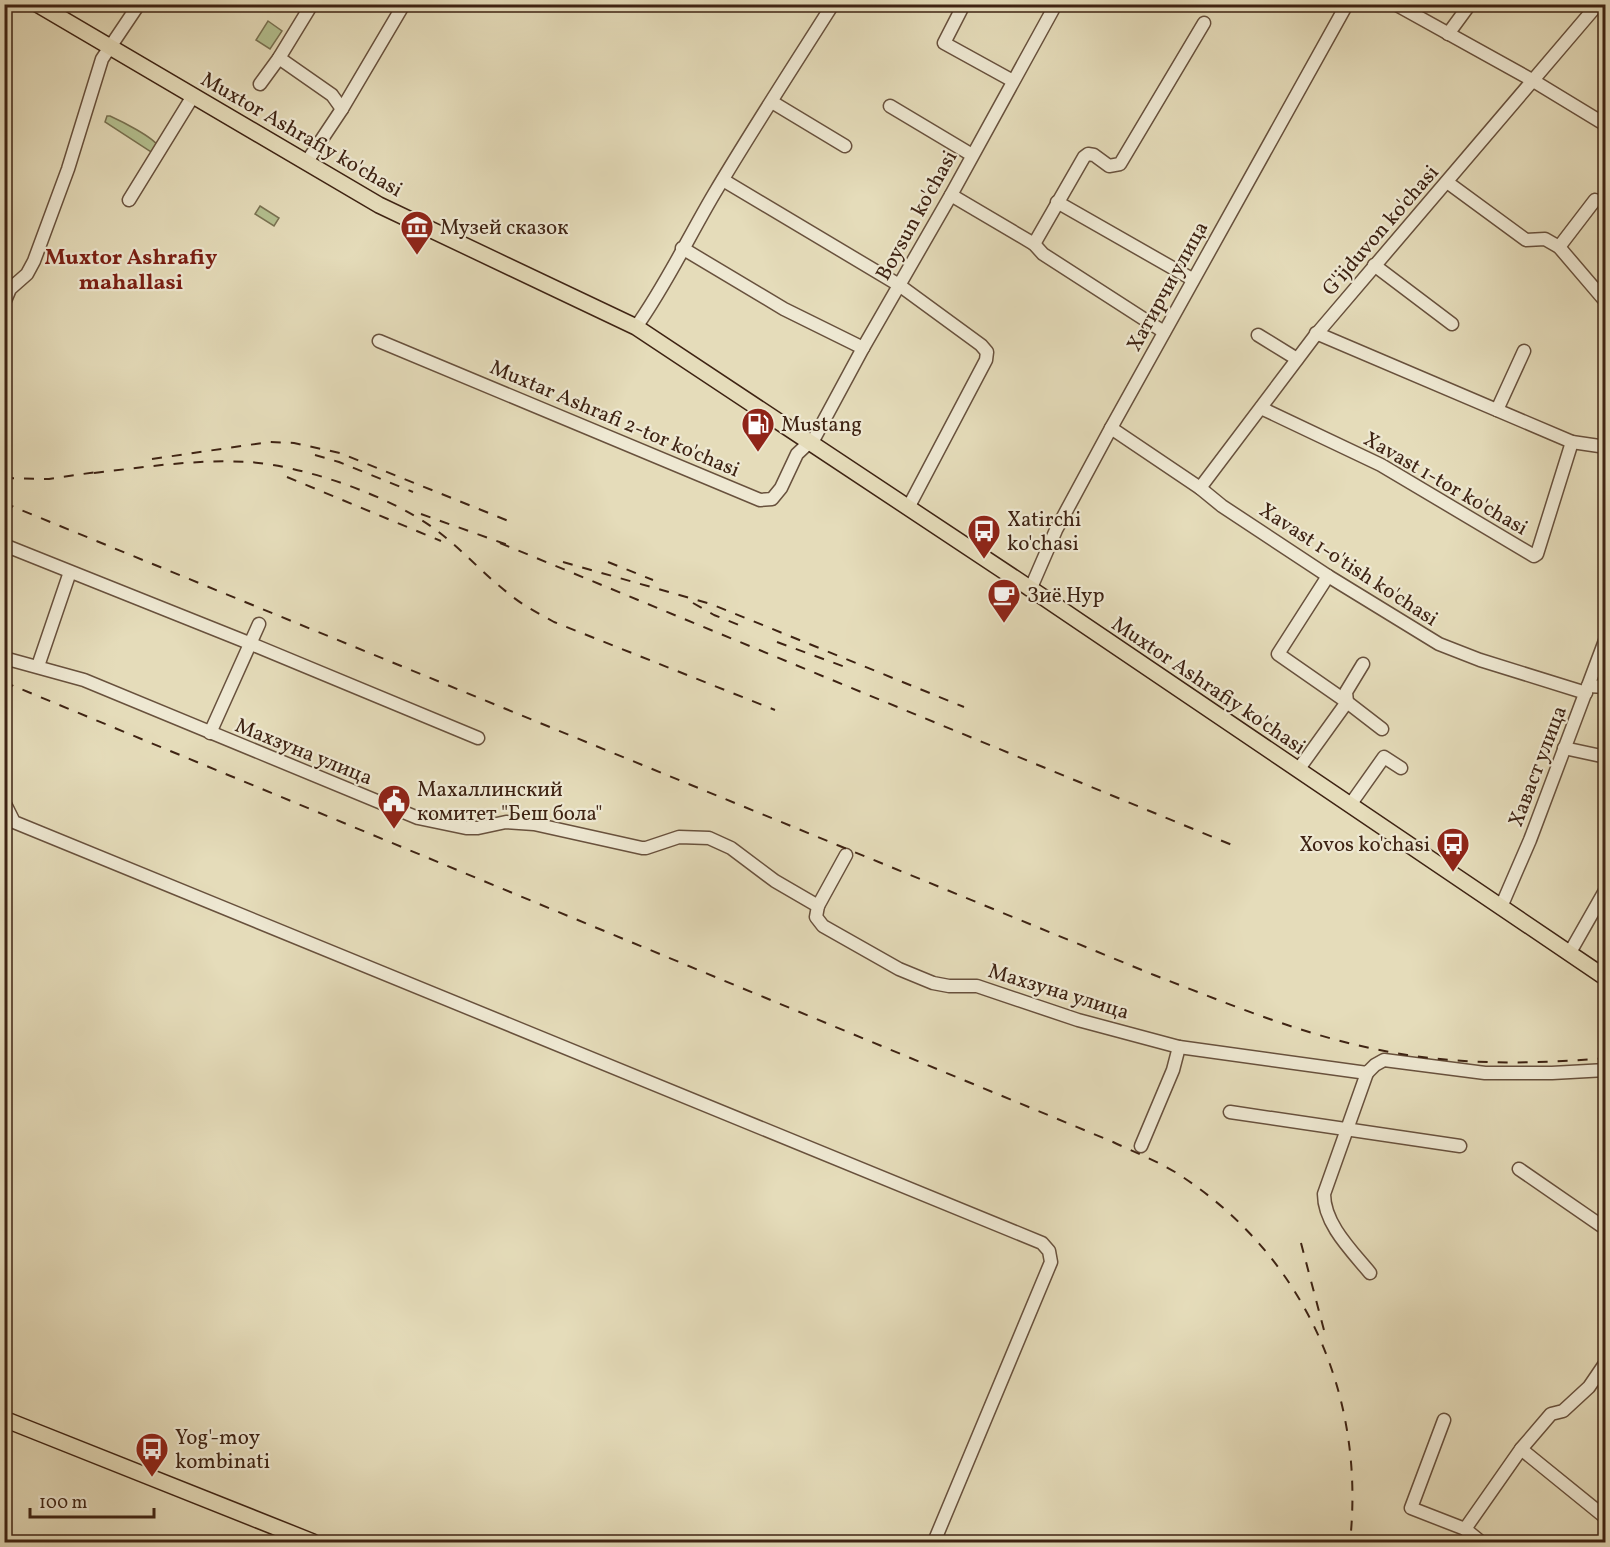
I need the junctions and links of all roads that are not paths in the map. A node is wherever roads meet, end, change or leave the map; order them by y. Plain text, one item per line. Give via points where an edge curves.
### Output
1 (37, 4) edge
2 (139, 4) edge
3 (312, 4) edge
4 (404, 4) edge
5 (833, 4) edge
6 (964, 4) edge
7 (1056, 4) edge
8 (1395, 4) edge
9 (1470, 4) edge
10 (1598, 4) edge
11 (1344, 6) edge
12 (1204, 22) dead end
13 (1448, 34) junction
14 (110, 46) junction
15 (279, 58) junction
16 (1532, 80) junction
17 (1013, 81) junction
18 (260, 84) dead end
19 (193, 96) junction
20 (772, 102) junction
21 (890, 106) dead end
22 (342, 109) junction
23 (1605, 125) edge
24 (845, 146) dead end
25 (972, 155) junction
26 (306, 163) junction
27 (723, 180) junction
28 (1447, 182) junction
29 (951, 195) junction
30 (129, 200) dead end
31 (1595, 200) dead end
32 (1057, 202) junction
33 (1034, 244) junction
34 (1559, 247) junction
35 (682, 248) junction
36 (1374, 265) junction
37 (1192, 279) junction
38 (899, 285) junction
39 (1605, 302) edge
40 (4, 303) edge
41 (1452, 324) dead end
42 (636, 327) junction
43 (1164, 332) junction
44 (1316, 333) junction
45 (1258, 335) dead end
46 (379, 341) dead end
47 (863, 348) junction
48 (1524, 351) dead end
49 (1297, 359) junction
50 (1261, 408) junction
51 (1497, 410) junction
52 (1111, 428) junction
53 (1572, 442) junction
54 (809, 443) junction
55 (1605, 447) edge
56 (1200, 489) junction
57 (908, 508) junction
58 (4, 545) edge
59 (70, 572) junction
60 (1328, 576) junction
61 (1030, 590) junction
62 (259, 624) dead end
63 (1605, 638) edge
64 (249, 643) junction
65 (4, 658) edge
66 (1363, 664) dead end
67 (38, 666) junction
68 (1605, 687) edge
69 (1587, 689) junction
70 (1347, 702) junction
71 (1382, 729) dead end
72 (210, 733) junction
73 (478, 738) dead end
74 (1564, 748) junction
75 (1605, 757) edge
76 (1401, 768) dead end
77 (1298, 770) junction
78 (4, 802) edge
79 (1350, 805) junction
80 (846, 855) dead end
81 (1605, 889) edge
82 (818, 906) junction
83 (1502, 906) junction
84 (1569, 954) junction
85 (1605, 978) edge
86 (1179, 1047) junction
87 (1605, 1070) edge
88 (1367, 1073) junction
89 (1230, 1112) dead end
90 (1348, 1130) junction
91 (1141, 1146) dead end
92 (1460, 1146) dead end
93 (1519, 1169) dead end
94 (1605, 1229) edge
95 (1370, 1273) dead end
96 (1605, 1362) edge
97 (4, 1419) edge
98 (1444, 1420) dead end
99 (4, 1427) edge
100 (1521, 1449) junction
101 (1605, 1518) edge
102 (1465, 1529) junction
103 (293, 1542) edge
104 (313, 1542) edge
105 (934, 1542) edge
106 (1481, 1542) edge

1 - 14 main road, Muxtor Ashrafiy ko'chasi
2 - 14 street
3 - 15 street
4 - 22 street
5 - 20 street
6 - 17 street via 944,43
7 - 17 street, Boysun ko'chasi
8 - 13 street
9 - 13 street
10 - 16 street, G'ijduvon ko'chasi
11 - 37 street, Хатирчи улица
12 - 32 street via 1120,164 1109,166 1088,154
13 - 16 street
14 - 19 main road, Muxtor Ashrafiy ko'chasi
14 - 40 street via 102,59 34,261 27,274 10,289
15 - 18 street
15 - 22 street via 332,95
16 - 23 street
16 - 28 street, G'ijduvon ko'chasi
17 - 25 street, Boysun ko'chasi
19 - 26 main road, Muxtor Ashrafiy ko'chasi
19 - 30 street
20 - 24 street
20 - 27 street
21 - 25 street
22 - 26 street
25 - 29 street, Boysun ko'chasi
26 - 42 main road, Muxtor Ashrafiy ko'chasi via 379,205
27 - 35 street
27 - 38 street
28 - 34 street via 1526,240 1545,239
28 - 36 street, G'ijduvon ko'chasi
29 - 33 street
29 - 38 street, Boysun ko'chasi
31 - 34 street
32 - 33 street
32 - 37 street
33 - 43 street via 1043,254
34 - 39 street
35 - 42 street via 656,299
35 - 47 street via 784,309
36 - 41 street
36 - 44 street, G'ijduvon ko'chasi
37 - 43 street, Хатирчи улица
38 - 47 street, Boysun ko'chasi
38 - 57 street via 987,352
42 - 54 main road, Muxtor Ashrafiy ko'chasi
43 - 52 street, Хатирчи улица
44 - 49 street, G'ijduvon ko'chasi
44 - 51 street
45 - 49 street
46 - 54 street, Muxtar Ashrafi 2-tor ko'chasi via 760,500 777,495 797,454
47 - 54 street, Boysun ko'chasi
48 - 51 street
49 - 50 street, G'ijduvon ko'chasi
50 - 53 street, Xavast 1-tor ko'chasi via 1382,465 1534,556
50 - 56 street, G'ijduvon ko'chasi
51 - 53 street
52 - 56 street, Xavast 1-o'tish ko'chasi
52 - 61 street, Хатирчи улица via 1056,530
53 - 55 street
54 - 57 main road, Muxtor Ashrafiy ko'chasi
56 - 60 street, Xavast 1-o'tish ko'chasi
57 - 61 main road, Muxtor Ashrafiy ko'chasi
58 - 59 street
59 - 64 street
59 - 67 street
60 - 69 street, Xavast 1-o'tish ko'chasi via 1449,650
60 - 70 street via 1278,654
61 - 77 main road, Muxtor Ashrafiy ko'chasi
62 - 64 street
63 - 69 street, Хаваст улица
64 - 72 street
64 - 73 street
65 - 67 street, Махзуна улица
66 - 70 street via 1346,693
67 - 72 street, Махзуна улица via 84,680
68 - 69 street, Xavast 1-o'tish ko'chasi
69 - 74 street, Хаваст улица
70 - 71 street
70 - 77 street
72 - 82 street, Махзуна улица via 418,818 466,828 506,822 534,824 642,848 679,837 709,838
74 - 75 street
74 - 83 street, Хаваст улица
76 - 79 street via 1384,757
77 - 79 main road, Muxtor Ashrafiy ko'chasi
78 - 105 street via 14,822 1042,1243 1052,1262
79 - 83 main road, Muxtor Ashrafiy ko'chasi
80 - 82 street
81 - 84 street
82 - 86 street, Махзуна улица via 816,917 823,926 920,979 949,986 977,986 1078,1020
83 - 84 main road, Muxtor Ashrafiy ko'chasi
84 - 85 main road, Muxtor Ashrafiy ko'chasi
86 - 88 street, Махзуна улица
86 - 91 street
87 - 88 street via 1485,1072 1384,1060
88 - 90 street
89 - 90 street
90 - 92 street
90 - 95 street via 1324,1201 1336,1229
93 - 94 street
96 - 100 street via 1589,1388 1563,1411 1551,1414
97 - 104 main road
98 - 102 street via 1411,1508
99 - 103 main road
100 - 101 street
100 - 102 street
102 - 106 street

